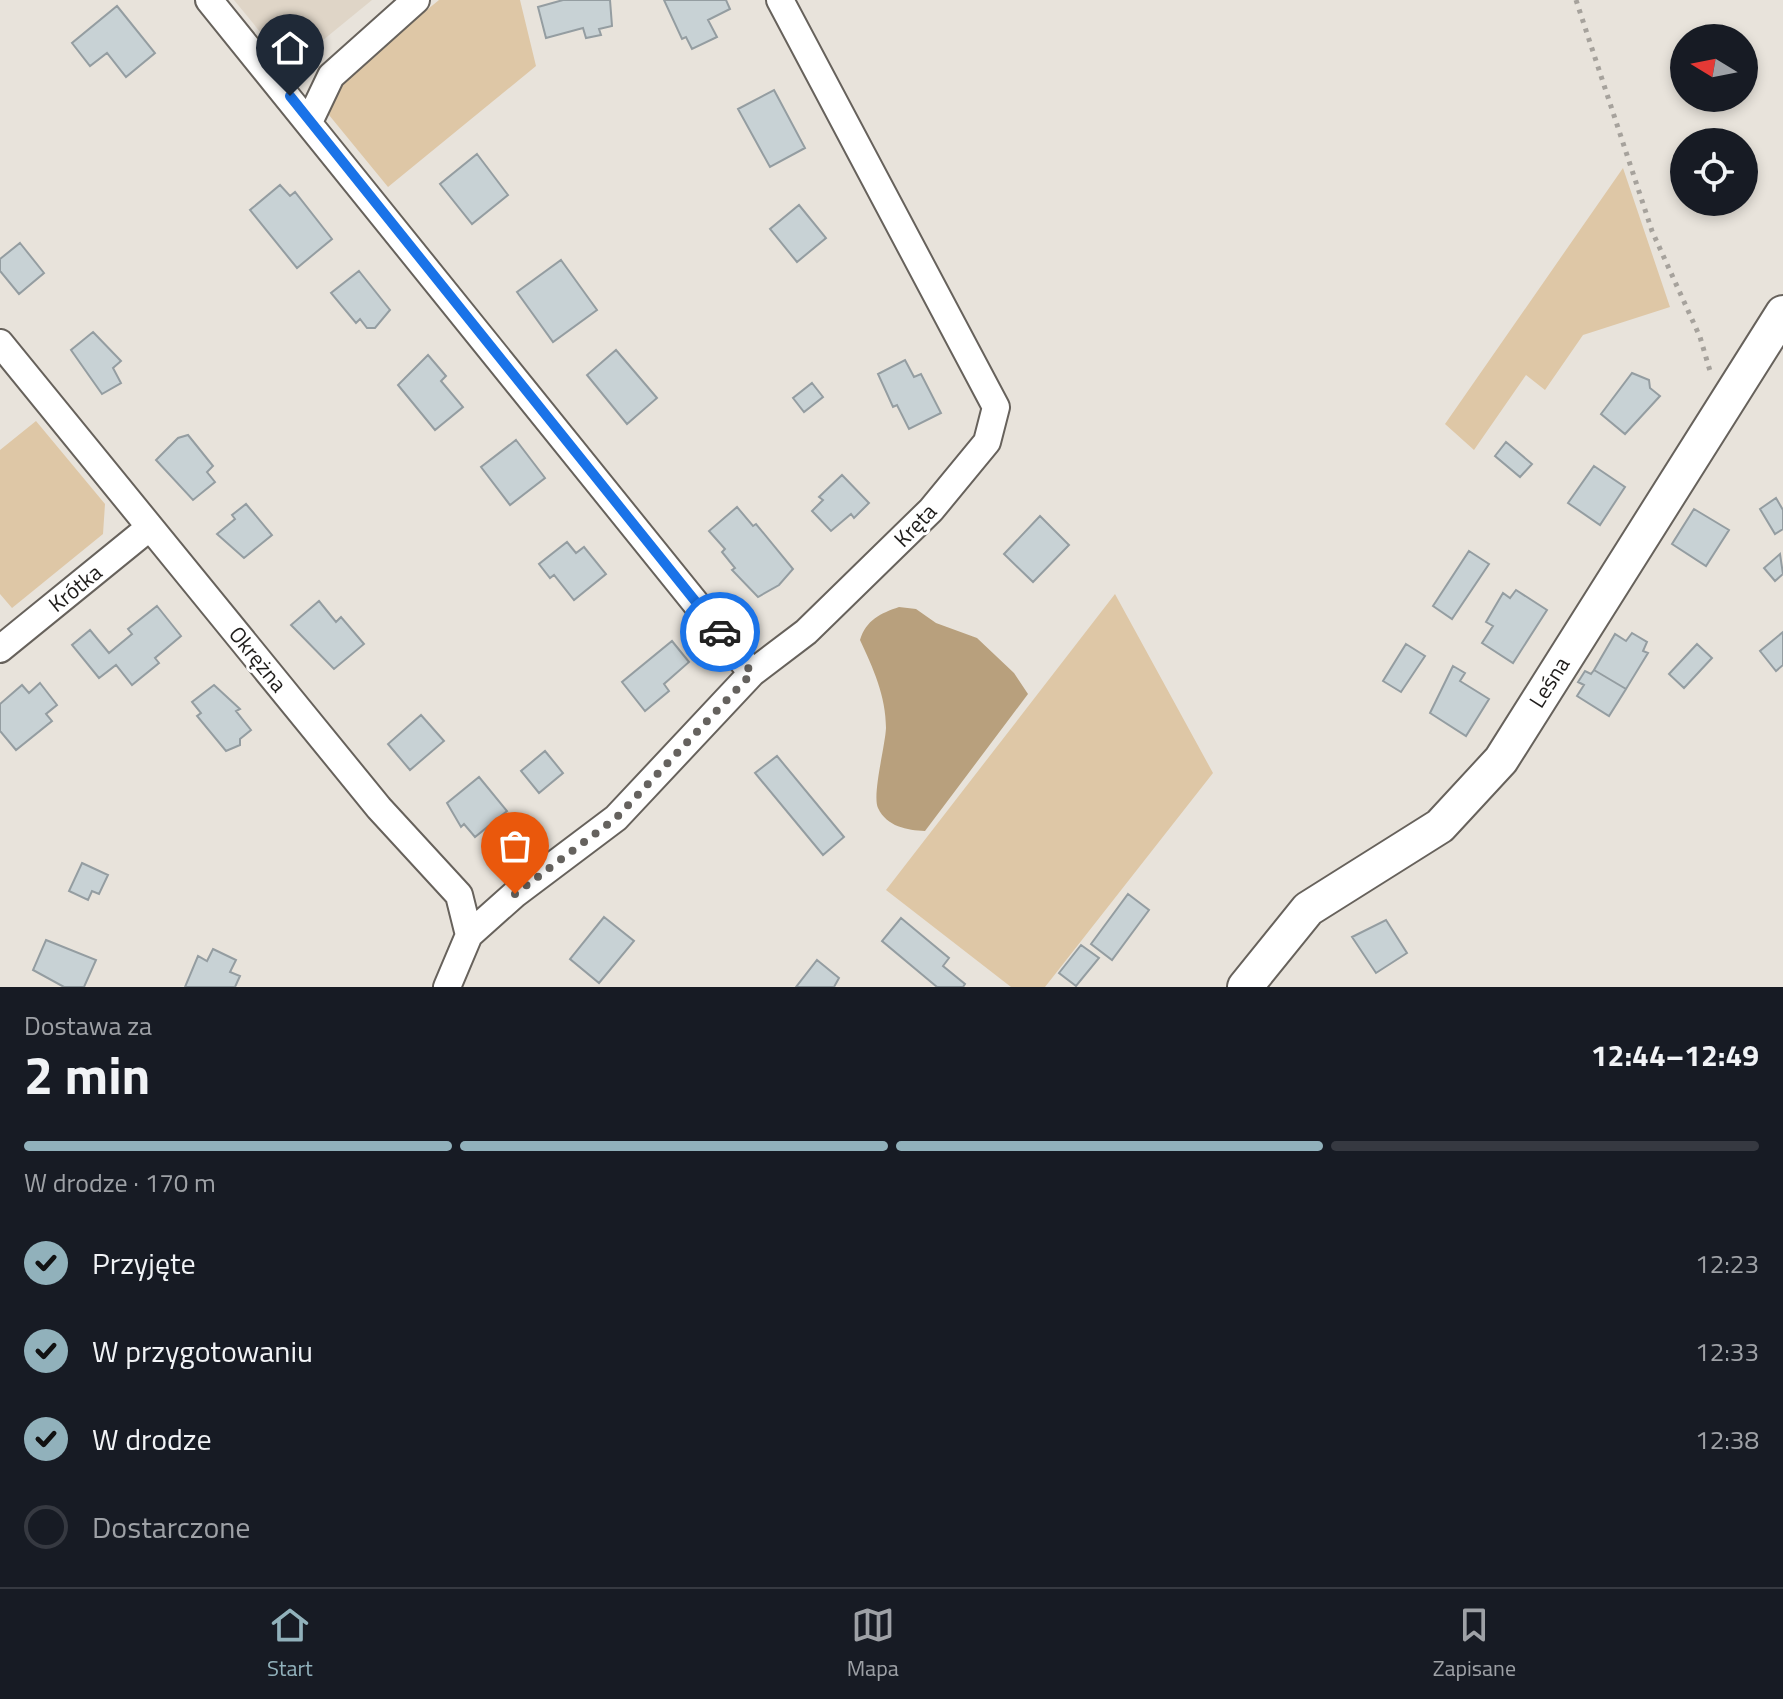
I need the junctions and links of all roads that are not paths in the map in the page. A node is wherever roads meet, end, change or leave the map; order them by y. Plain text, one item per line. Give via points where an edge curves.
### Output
1 (209, 0) edge
2 (416, 0) edge
3 (780, 0) edge
4 (310, 120) junction
5 (1783, 313) edge
6 (0, 343) edge
7 (150, 527) junction
8 (0, 649) edge
9 (752, 673) junction
10 (469, 935) junction
11 (447, 987) edge
12 (1245, 987) edge

1 - 4 street
2 - 4 street via 331,76
3 - 9 street, Kręta via 996,407 987,442 931,510 806,632
4 - 9 street
5 - 12 street, Leśna via 1501,760 1440,826 1308,909
6 - 7 street, Okrężna
7 - 8 street, Krótka
7 - 10 street, Okrężna via 379,808 459,895
9 - 10 street, Kręta via 616,818
10 - 11 street

